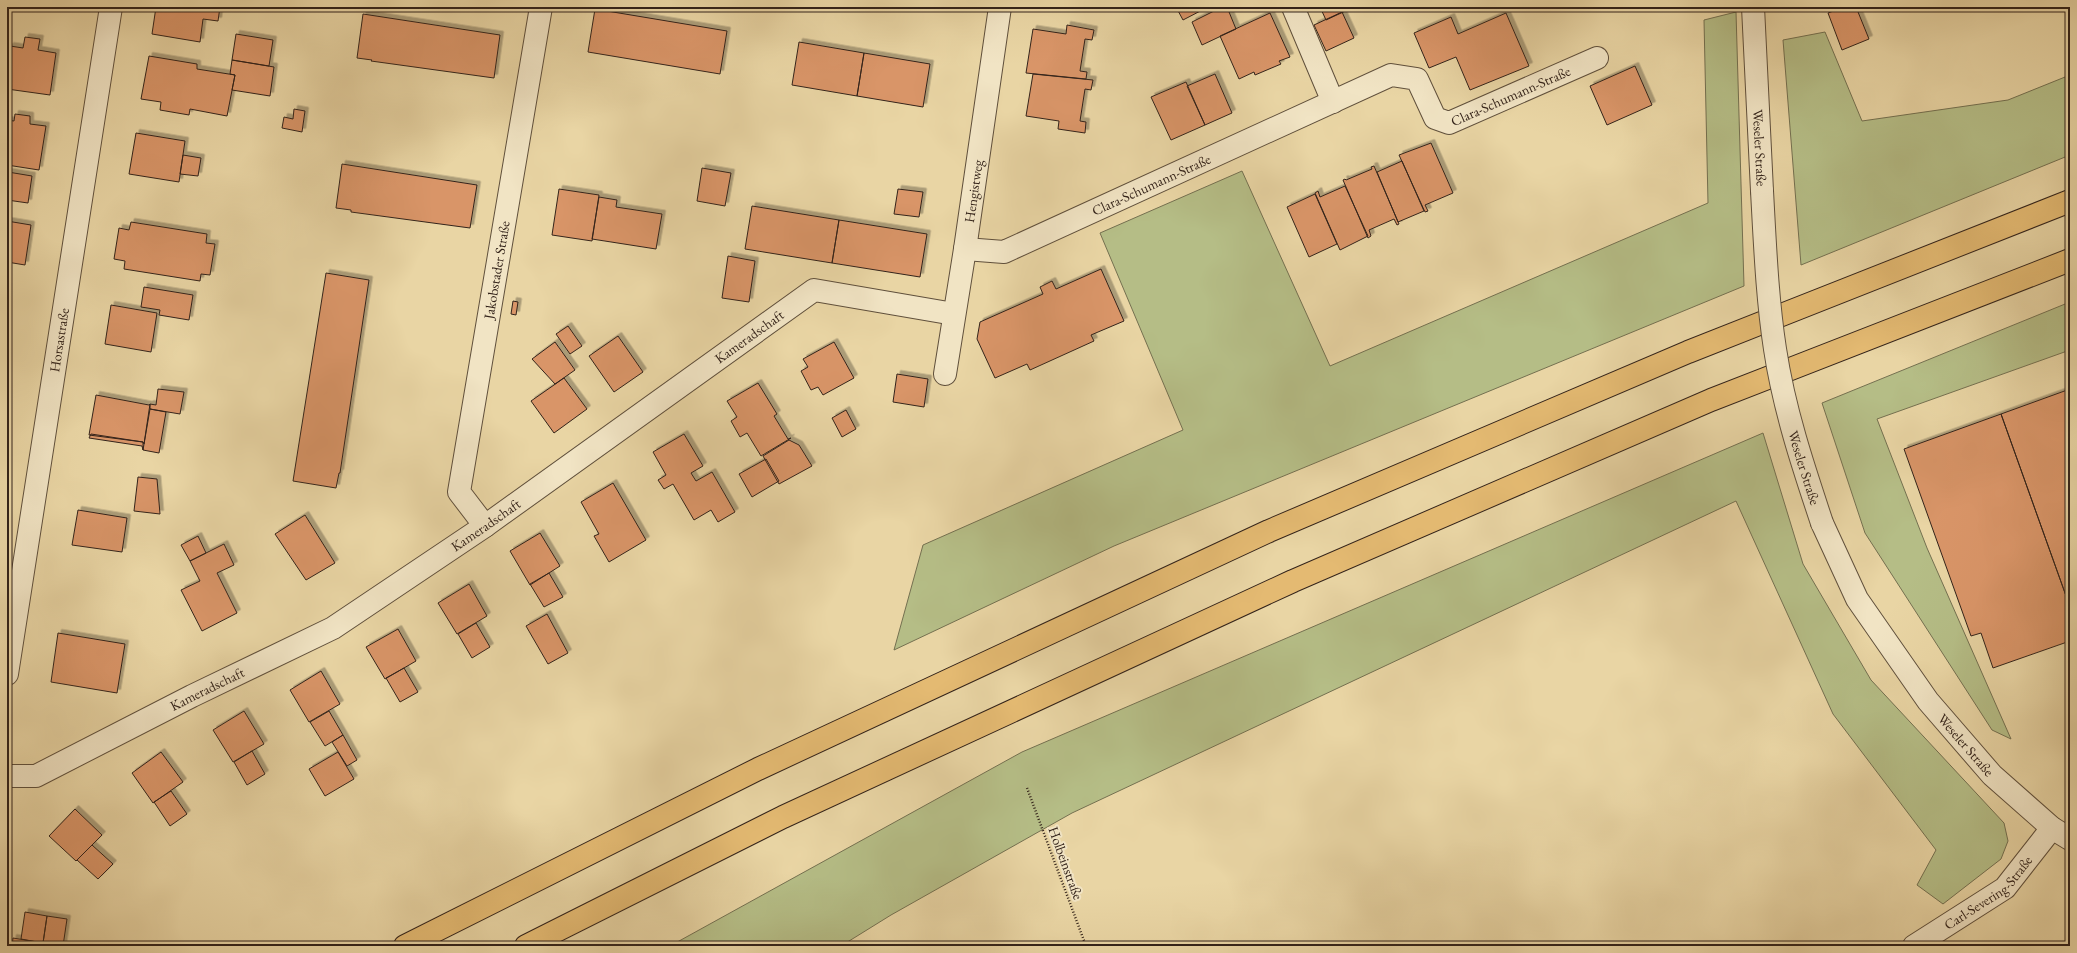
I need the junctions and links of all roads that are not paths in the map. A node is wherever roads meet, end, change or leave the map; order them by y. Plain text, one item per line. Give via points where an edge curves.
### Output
1 (111, 7) edge
2 (541, 7) edge
3 (1000, 7) edge
4 (1293, 7) edge
5 (1753, 7) edge
6 (1597, 58) dead end
7 (1333, 102) junction
8 (2070, 201) edge
9 (965, 249) junction
10 (2070, 260) edge
11 (954, 314) junction
12 (945, 374) dead end
13 (485, 526) junction
14 (7, 674) edge
15 (7, 776) edge
16 (2061, 833) edge
17 (405, 946) edge
18 (526, 946) edge
19 (1914, 946) edge

1 - 14 street, Horsastraße
2 - 13 street, Jakobstader Straße via 459,492
3 - 9 street, Hengistweg
4 - 7 street
5 - 16 street, Weseler Straße, bridge via 1768,289 1775,350 1793,434 1822,523 1857,599 1928,701 1992,775
6 - 7 street, Clara-Schumann-Straße via 1449,123 1435,118 1417,79 1392,75
7 - 9 street, Clara-Schumann-Straße via 1004,252
8 - 17 highway via 1688,352 1269,531 758,768
9 - 11 street, Hengistweg
10 - 18 highway via 1711,400 1293,581 784,816
11 - 12 street, Hengistweg
11 - 13 street, Kameradschaft via 814,290
13 - 15 street, Kameradschaft via 333,628 192,696 36,776
16 - 19 street, Carl-Severing-Straße via 2005,888

